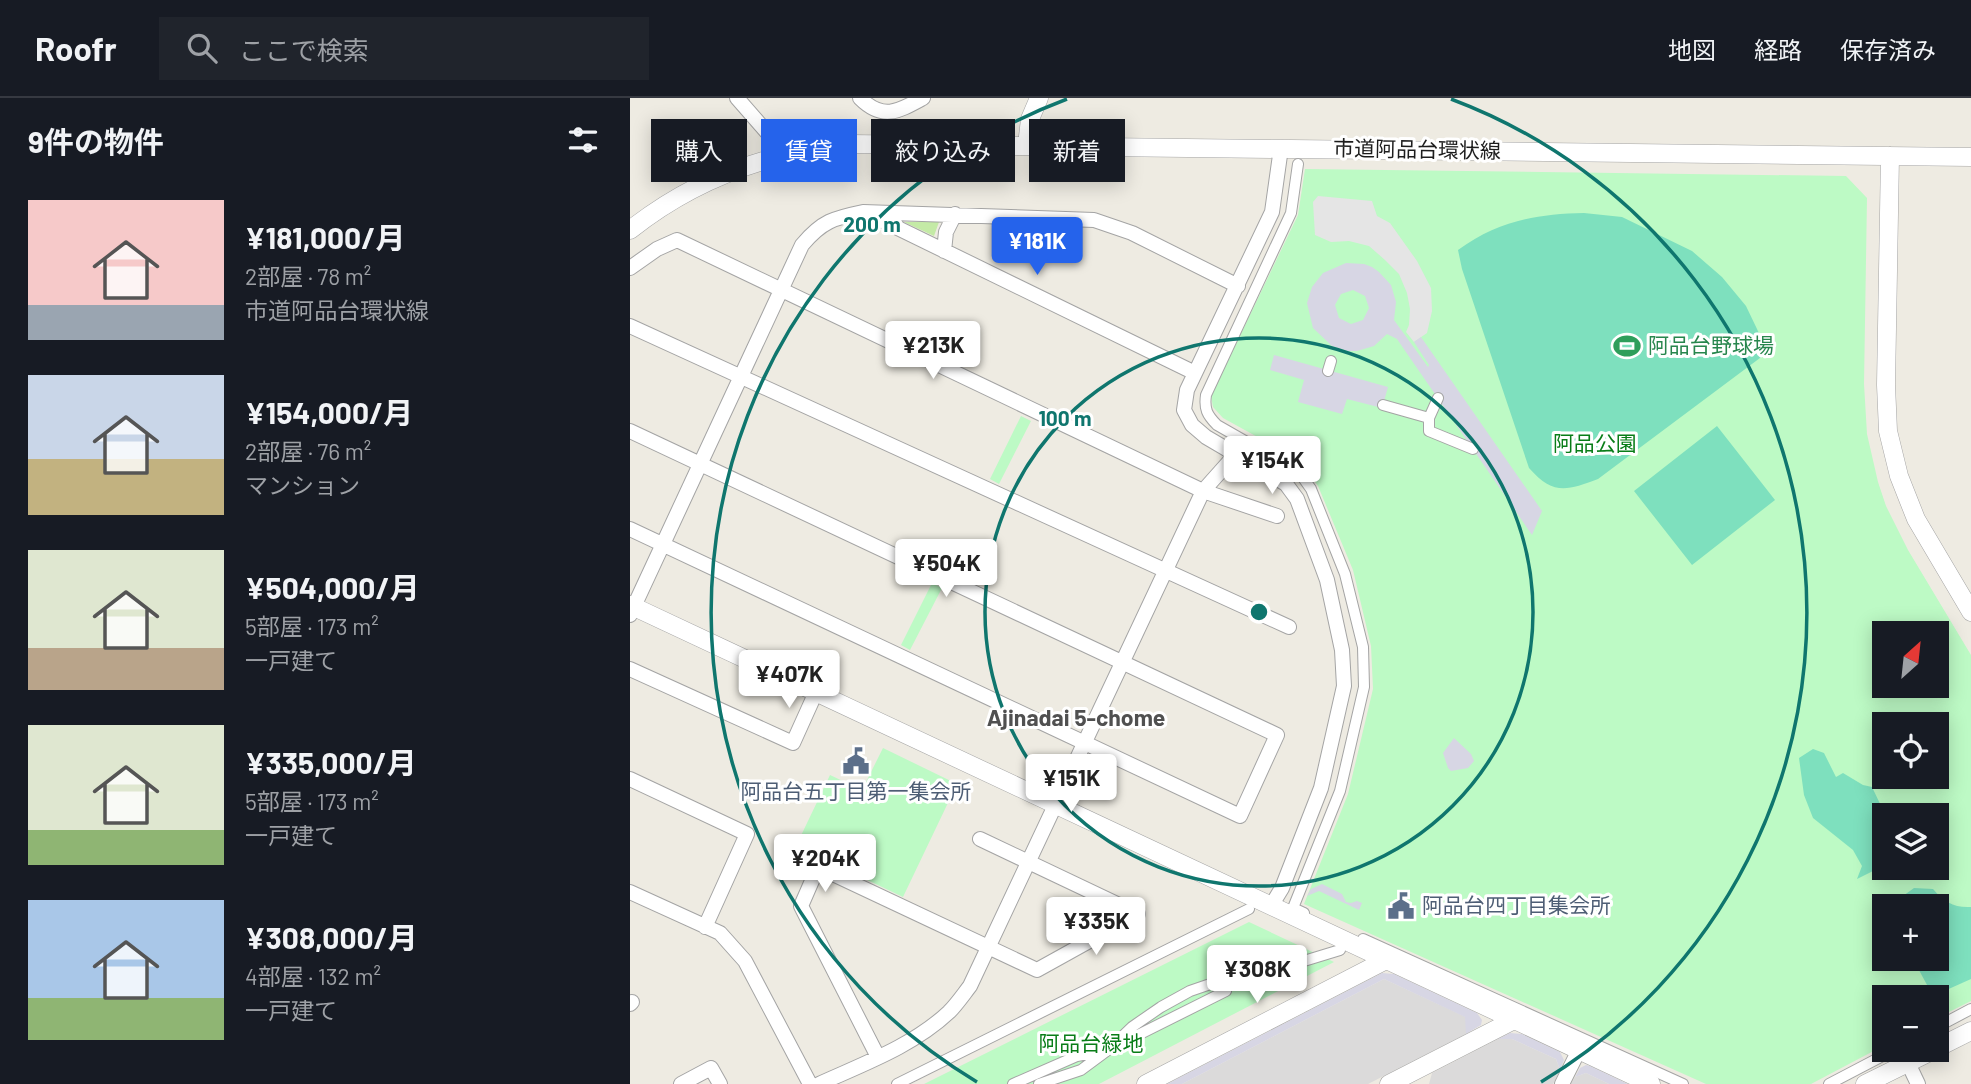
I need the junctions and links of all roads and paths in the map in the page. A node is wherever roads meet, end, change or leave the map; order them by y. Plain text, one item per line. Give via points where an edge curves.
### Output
1 (737, 98) edge
2 (860, 98) edge
3 (923, 98) edge
4 (1039, 98) edge
5 (761, 125) edge
6 (857, 144) edge
7 (1027, 145) junction
8 (1281, 148) junction
9 (1890, 156) junction
10 (1971, 157) edge
11 (761, 162) edge
12 (1298, 164) dead end
13 (863, 212) junction
14 (955, 214) junction
15 (630, 230) edge
16 (944, 251) junction
17 (630, 268) edge
18 (1238, 286) junction
19 (781, 290) junction
20 (630, 326) edge
21 (1195, 373) junction
22 (741, 376) junction
23 (1438, 398) dead end
24 (1383, 405) dead end
25 (1430, 418) junction
26 (630, 431) edge
27 (1473, 449) dead end
28 (1236, 454) junction
29 (700, 464) junction
30 (1203, 491) junction
31 (1277, 516) dead end
32 (630, 529) edge
33 (663, 545) junction
34 (1166, 571) junction
35 (631, 609) edge
36 (1971, 612) edge
37 (1289, 627) dead end
38 (1123, 662) junction
39 (630, 669) edge
40 (816, 692) junction
41 (1085, 743) junction
42 (630, 779) edge
43 (1056, 805) junction
44 (980, 838) dead end
45 (1029, 862) junction
46 (630, 892) edge
47 (1309, 893) dead end
48 (1296, 901) junction
49 (1272, 906) junction
50 (1249, 908) dead end
51 (705, 926) junction
52 (988, 948) junction
53 (1340, 950) dead end
54 (1386, 960) junction
55 (1280, 968) dead end
56 (1222, 980) dead end
57 (1226, 992) dead end
58 (1971, 1009) edge
59 (1514, 1020) junction
60 (1949, 1021) edge
61 (1971, 1031) edge
62 (1949, 1042) edge
63 (1108, 1050) junction
64 (1579, 1050) junction
65 (878, 1057) junction
66 (1872, 1062) edge
67 (1908, 1063) joint
68 (1416, 1078) edge
69 (1646, 1083) edge
70 (681, 1084) edge
71 (720, 1084) edge
72 (810, 1084) edge
73 (819, 1084) edge
74 (897, 1084) edge
75 (1013, 1084) edge
76 (1039, 1084) edge
77 (1146, 1084) edge
78 (1389, 1084) edge
79 (1562, 1084) edge
80 (1683, 1084) edge
81 (1829, 1084) edge
82 (1865, 1084) edge
83 (1918, 1084) edge

1 - 5 street
2 - 3 street via 876,110 898,112
4 - 7 street
6 - 7 street, 市道阿品台環状線
7 - 8 street, 市道阿品台環状線
8 - 9 street, 市道阿品台環状線
8 - 18 street via 1272,212
9 - 10 street, 市道阿品台環状線
9 - 36 street via 1888,431 1916,519
11 - 15 street, 市道阿品台環状線 via 695,187
12 - 48 street via 1291,213 1206,395 1205,407 1217,425 1299,472 1311,489 1345,574 1363,647 1364,687 1340,791
13 - 14 street
13 - 16 street
13 - 19 street via 831,219 815,229 802,245
14 - 16 street
14 - 18 street via 1094,220 1123,229
16 - 21 street
17 - 19 street via 677,240
18 - 21 street
19 - 22 street
19 - 30 street
20 - 22 street
21 - 28 street via 1184,411 1206,437
22 - 29 street
22 - 34 street
23 - 25 street
24 - 25 street
25 - 27 street via 1429,431
26 - 29 street
28 - 30 street
28 - 49 street via 1286,484 1297,499 1327,580 1345,686 1321,788
29 - 33 street
29 - 38 street
30 - 31 street
30 - 34 street
32 - 33 street
33 - 35 street
33 - 41 street
34 - 37 street
34 - 38 street
35 - 40 street
38 - 41 street
38 - 41 street via 1277,735 1240,816
39 - 40 street via 793,743
40 - 43 street
41 - 43 street
42 - 51 street via 747,834
43 - 45 street
43 - 49 street
44 - 45 street
45 - 52 street
45 - 52 street via 1138,914 1037,970
46 - 51 street
47 - 48 street
48 - 80 street via 1293,908
49 - 54 street
50 - 74 street
51 - 72 street via 720,933 745,961
52 - 65 street via 970,986 949,1012
52 - 65 street via 818,867 800,906
53 - 55 street
54 - 59 street
54 - 77 street
56 - 63 street via 1161,1007
57 - 63 street
58 - 60 street
59 - 64 street
59 - 68 street
61 - 62 street
63 - 75 street via 1077,1056
63 - 76 street via 1081,1070
64 - 69 street
64 - 79 street
65 - 73 street
66 - 81 street
67 - 82 street
67 - 83 street
68 - 78 street
70 - 71 street via 711,1068

